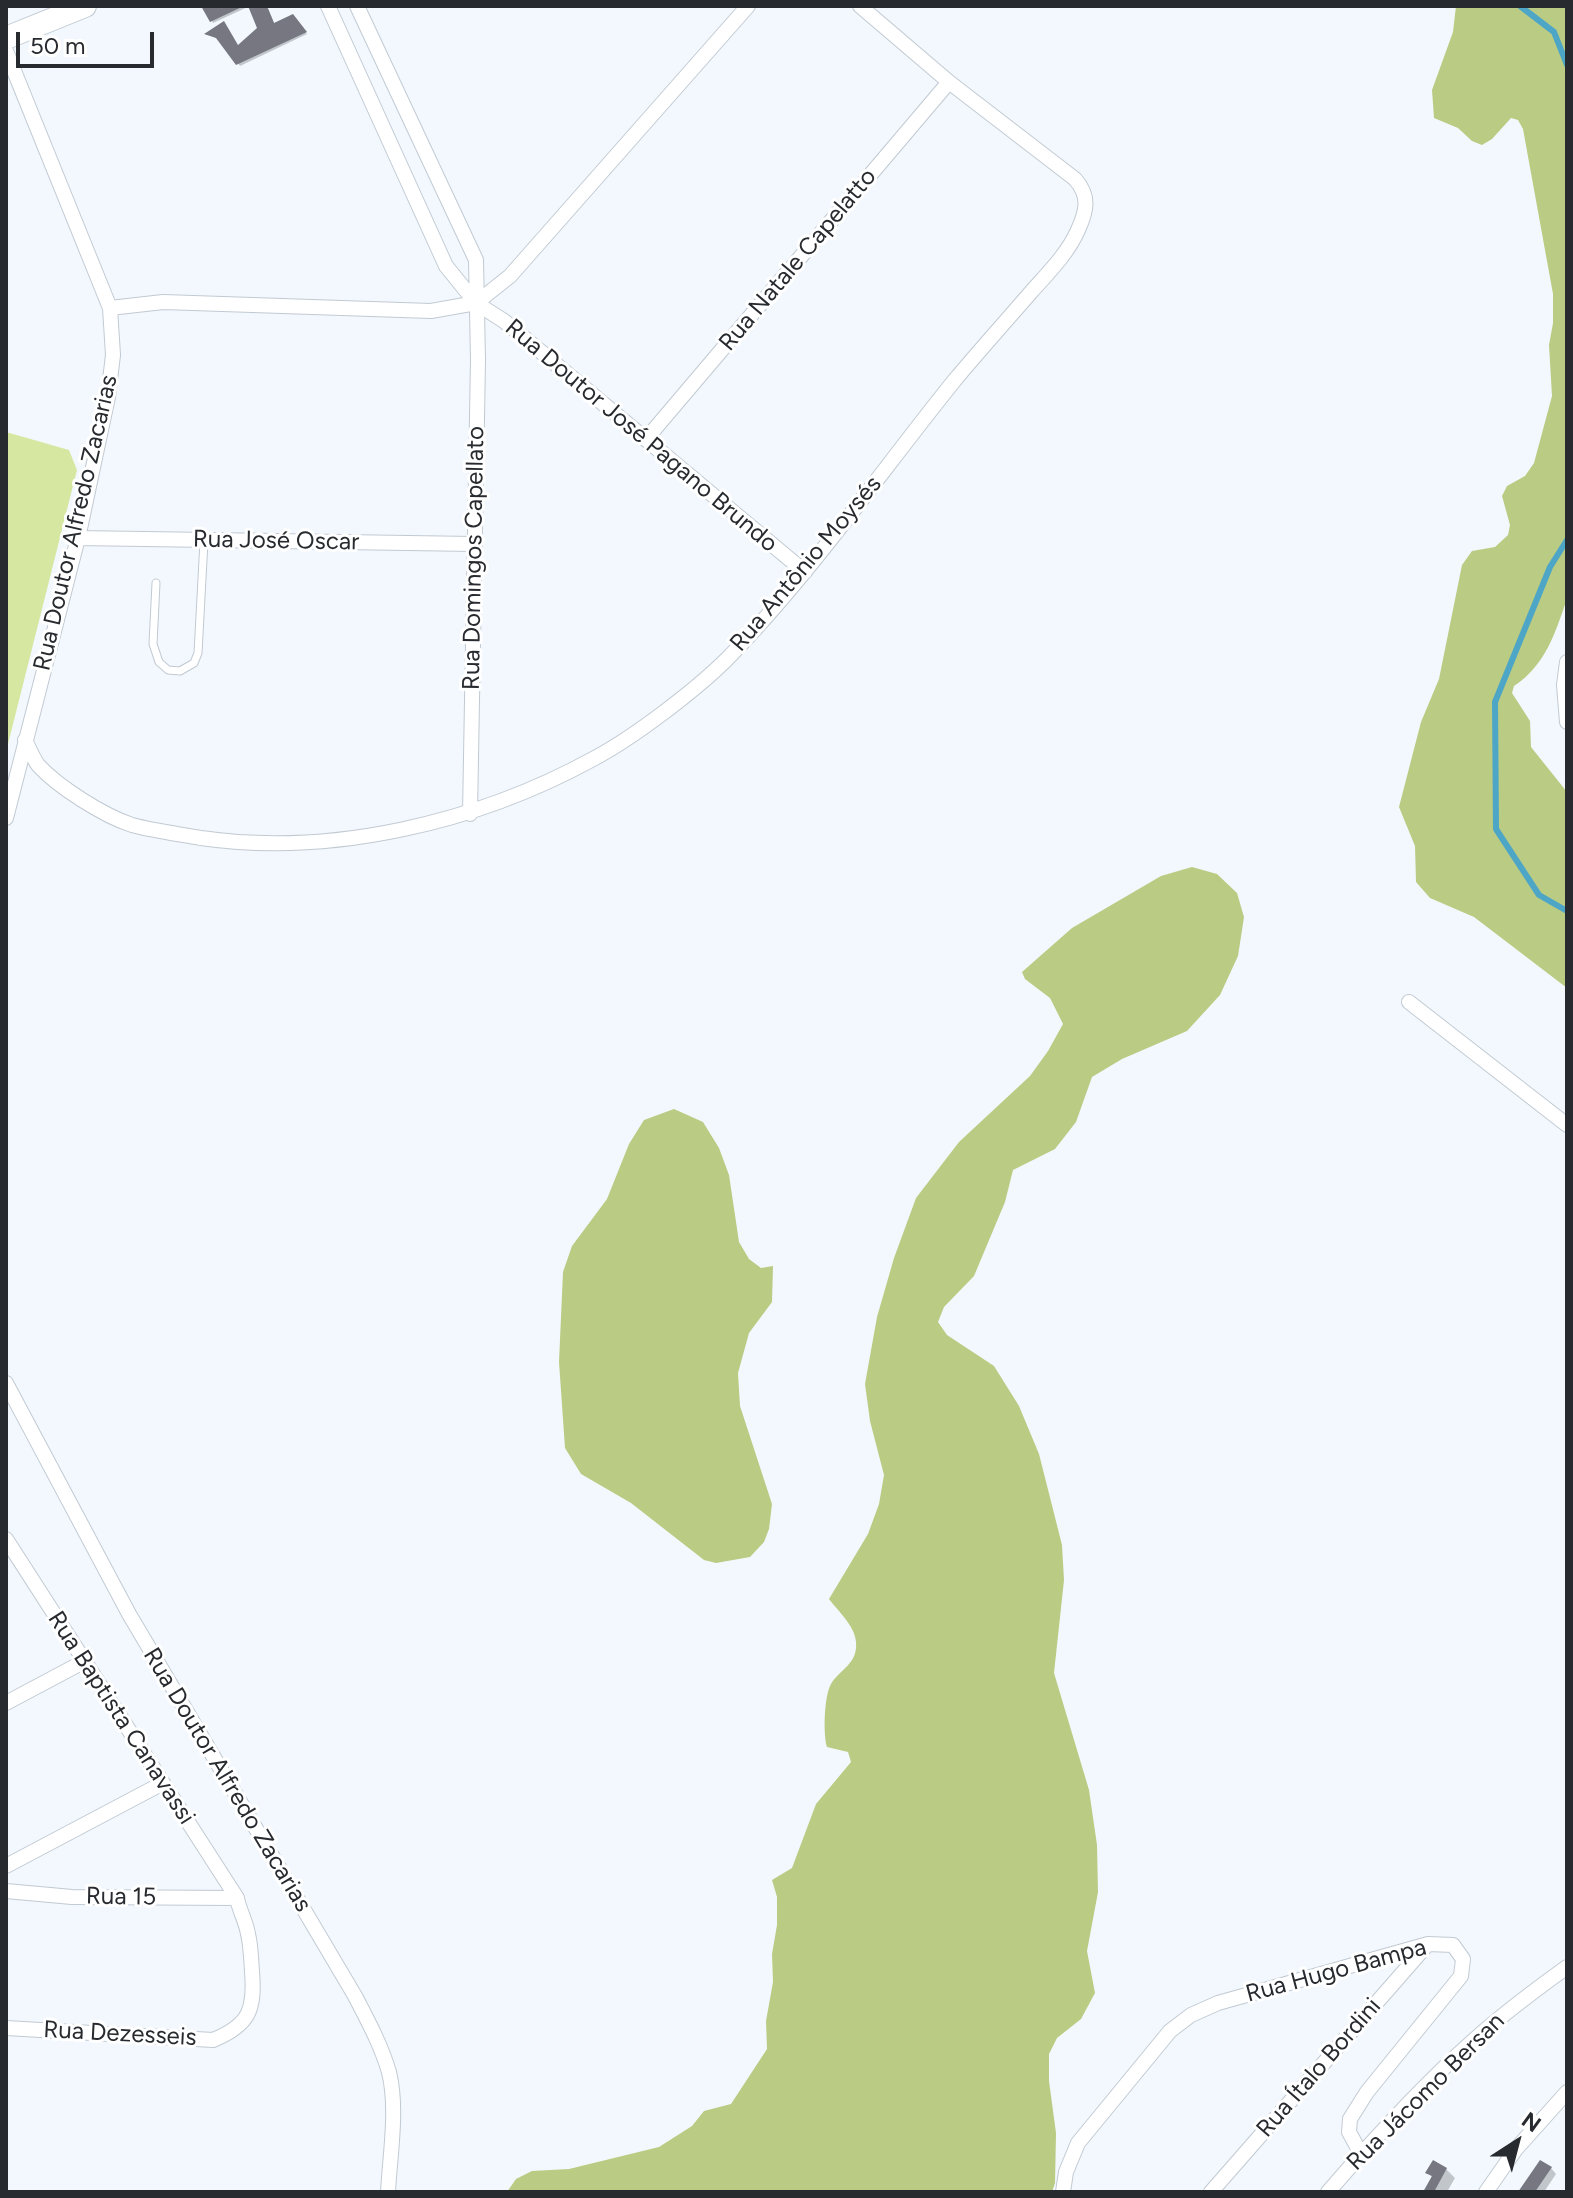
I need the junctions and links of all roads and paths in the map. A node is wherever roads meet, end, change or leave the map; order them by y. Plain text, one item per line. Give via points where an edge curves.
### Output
1 (85, 6) edge
2 (328, 6) edge
3 (357, 6) edge
4 (748, 6) edge
5 (860, 6) edge
6 (6, 38) edge
7 (6, 51) edge
8 (949, 82) junction
9 (476, 303) junction
10 (110, 308) junction
11 (647, 438) junction
12 (78, 538) junction
13 (204, 541) junction
14 (474, 544) junction
15 (805, 572) junction
16 (156, 583) dead end
17 (1567, 662) edge
18 (1567, 722) edge
19 (25, 740) junction
20 (470, 814) junction
21 (6, 818) edge
22 (1409, 1002) dead end
23 (1567, 1125) edge
24 (6, 1383) edge
25 (6, 1539) edge
26 (85, 1661) junction
27 (6, 1703) edge
28 (163, 1783) junction
29 (6, 1866) edge
30 (6, 1891) edge
31 (237, 1898) junction
32 (1428, 1944) junction
33 (1567, 1967) edge
34 (6, 2028) edge
35 (1567, 2092) edge
36 (1361, 2154) junction
37 (388, 2192) edge
38 (1063, 2192) edge
39 (1211, 2192) edge
40 (1328, 2192) edge
41 (1486, 2192) edge

1 - 6 main road
2 - 9 street, Rua Doutor José Pagano Brundo via 446,266
3 - 9 street via 469,240 476,260
4 - 9 street via 516,268
5 - 8 street
7 - 10 street, Rua Doutor Alfredo Zacarias
8 - 11 street, Rua Natale Capelatto
8 - 15 street, Rua Antônio Moysés via 1084,188 1085,213 1058,262 956,379
9 - 10 street via 431,311 163,302
9 - 11 street, Rua Doutor José Pagano Brundo
9 - 14 street, Rua Domingos Capellato
10 - 12 street, Rua Doutor Alfredo Zacarias via 113,355 108,397
11 - 15 street, Rua Doutor José Pagano Brundo
12 - 13 street, Rua José Oscar
12 - 19 street, Rua Doutor Alfredo Zacarias
13 - 14 street, Rua José Oscar
13 - 16 lane via 198,653 194,663 180,671 168,670 155,654
14 - 20 street, Rua Domingos Capellato
15 - 20 street, Rua Antônio Moysés via 725,661 634,732 583,764
17 - 18 street
19 - 20 street, Rua Antônio Moysés via 37,764 97,808 130,824 182,835 287,843 389,832
19 - 21 street, Rua Doutor Alfredo Zacarias
22 - 23 street
24 - 37 street, Rua Doutor Alfredo Zacarias via 129,1614 380,2045 390,2075 392,2111
25 - 26 street, Rua Baptista Canavassi
26 - 27 street
26 - 28 street, Rua Baptista Canavassi
28 - 29 street
28 - 31 street, Rua Baptista Canavassi
30 - 31 street, Rua 15
31 - 34 street, Rua Dezesseis via 248,1933 253,1991 252,2008 233,2032 213,2040
32 - 36 street, Rua Hugo Bampa via 1453,1945 1463,1959 1461,1976 1350,2119 1349,2132
32 - 38 street, Rua Hugo Bampa via 1191,2015 1170,2031 1078,2143
32 - 39 street, Rua Ítalo Bordini
33 - 36 street, Rua Jácomo Bersan via 1472,2042
35 - 41 street
36 - 40 street, Rua Jácomo Bersan

